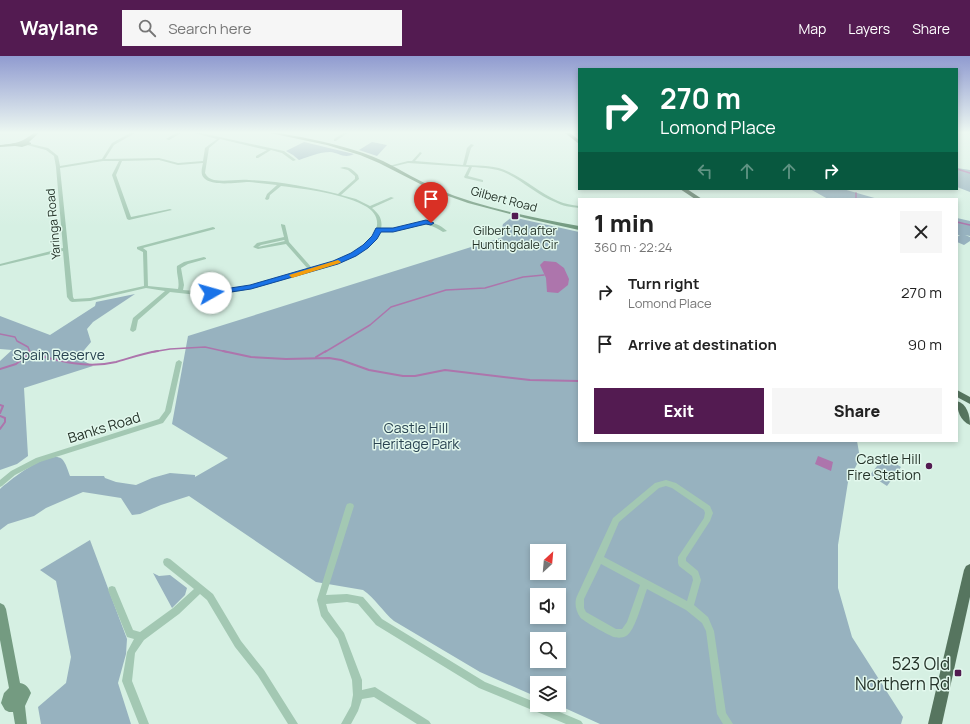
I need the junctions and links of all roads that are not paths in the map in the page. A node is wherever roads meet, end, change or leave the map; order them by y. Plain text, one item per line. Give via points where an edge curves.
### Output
1 (57, 163) edge
2 (83, 163) edge
3 (120, 163) edge
4 (175, 163) edge
5 (189, 163) edge
6 (204, 163) edge
7 (384, 163) edge
8 (401, 163) edge
9 (428, 163) edge
10 (391, 166) junction
11 (464, 166) joint
12 (471, 166) junction
13 (58, 167) junction
14 (342, 168) dead end
15 (482, 182) dead end
16 (280, 185) junction
17 (685, 190) edge
18 (686, 190) edge
19 (339, 195) junction
20 (392, 198) dead end
21 (693, 198) edge
22 (698, 198) edge
23 (267, 199) dead end
24 (370, 207) junction
25 (578, 207) edge
26 (170, 210) dead end
27 (283, 225) dead end
28 (213, 228) dead end
29 (578, 228) edge
30 (379, 230) junction
31 (444, 231) dead end
32 (286, 240) junction
33 (65, 250) junction
34 (204, 258) dead end
35 (0, 265) edge
36 (311, 270) junction
37 (146, 287) junction
38 (169, 290) junction
39 (180, 291) junction
40 (132, 330) dead end
41 (179, 362) dead end
42 (958, 394) edge
43 (970, 401) edge
44 (958, 405) edge
45 (967, 413) edge
46 (970, 421) edge
47 (0, 484) edge
48 (350, 506) dead end
49 (599, 559) junction
50 (167, 562) dead end
51 (970, 570) edge
52 (645, 583) junction
53 (200, 589) junction
54 (112, 590) dead end
55 (321, 600) junction
56 (689, 606) junction
57 (0, 610) edge
58 (141, 637) junction
59 (358, 695) junction
60 (8, 705) edge
61 (21, 724) edge
62 (144, 724) edge
63 (293, 724) edge
64 (346, 724) edge
65 (426, 724) edge
66 (578, 724) edge
67 (728, 724) edge
68 (935, 724) edge

1 - 13 street, Yaringa Road
2 - 13 street
3 - 26 street via 114,175 129,219
4 - 5 street
6 - 16 street via 204,176 210,180
7 - 10 main road, Gilbert Road
8 - 10 street
9 - 11 street
10 - 29 main road, Gilbert Road via 420,182 459,198
11 - 12 street
12 - 15 street via 466,177
12 - 25 street via 504,171 560,204
13 - 33 street, Yaringa Road
14 - 19 street via 354,172 357,179
16 - 19 street
16 - 23 street
17 - 21 main road
18 - 22 main road
19 - 24 street via 358,200
20 - 24 street
24 - 30 street via 380,220
27 - 32 street
28 - 37 street via 139,248 145,250
30 - 31 street via 393,230 426,222
30 - 36 street via 366,247 354,255
32 - 32 street via 259,244 254,247 258,248
32 - 36 street
33 - 35 street
33 - 37 street, Yaringa Road via 72,300 78,301
34 - 39 street via 179,267 182,285
36 - 39 street via 251,287 222,292
37 - 38 street
38 - 39 street
38 - 40 street via 135,319
41 - 47 street, Banks Road via 168,412 161,421 38,460 13,473
42 - 43 main road
44 - 45 main road
45 - 46 main road
48 - 55 street
49 - 52 street
49 - 52 street via 580,599 580,608 583,615 615,634 624,632 630,625
49 - 56 street via 616,520 657,485 674,484 707,508 709,513 682,556 682,563 695,574 697,580
50 - 53 street
51 - 68 main road
52 - 56 street
53 - 58 street
53 - 63 street via 212,600 238,644 261,673
54 - 58 street via 130,634
55 - 59 street via 324,613 341,636 358,680
55 - 66 street via 360,600 378,622 482,686
56 - 67 street via 705,620 710,631 722,714
57 - 60 main road via 15,690 24,691 24,696
58 - 62 street via 131,652 127,681
59 - 64 street via 355,708
59 - 65 street via 375,692
60 - 61 main road

